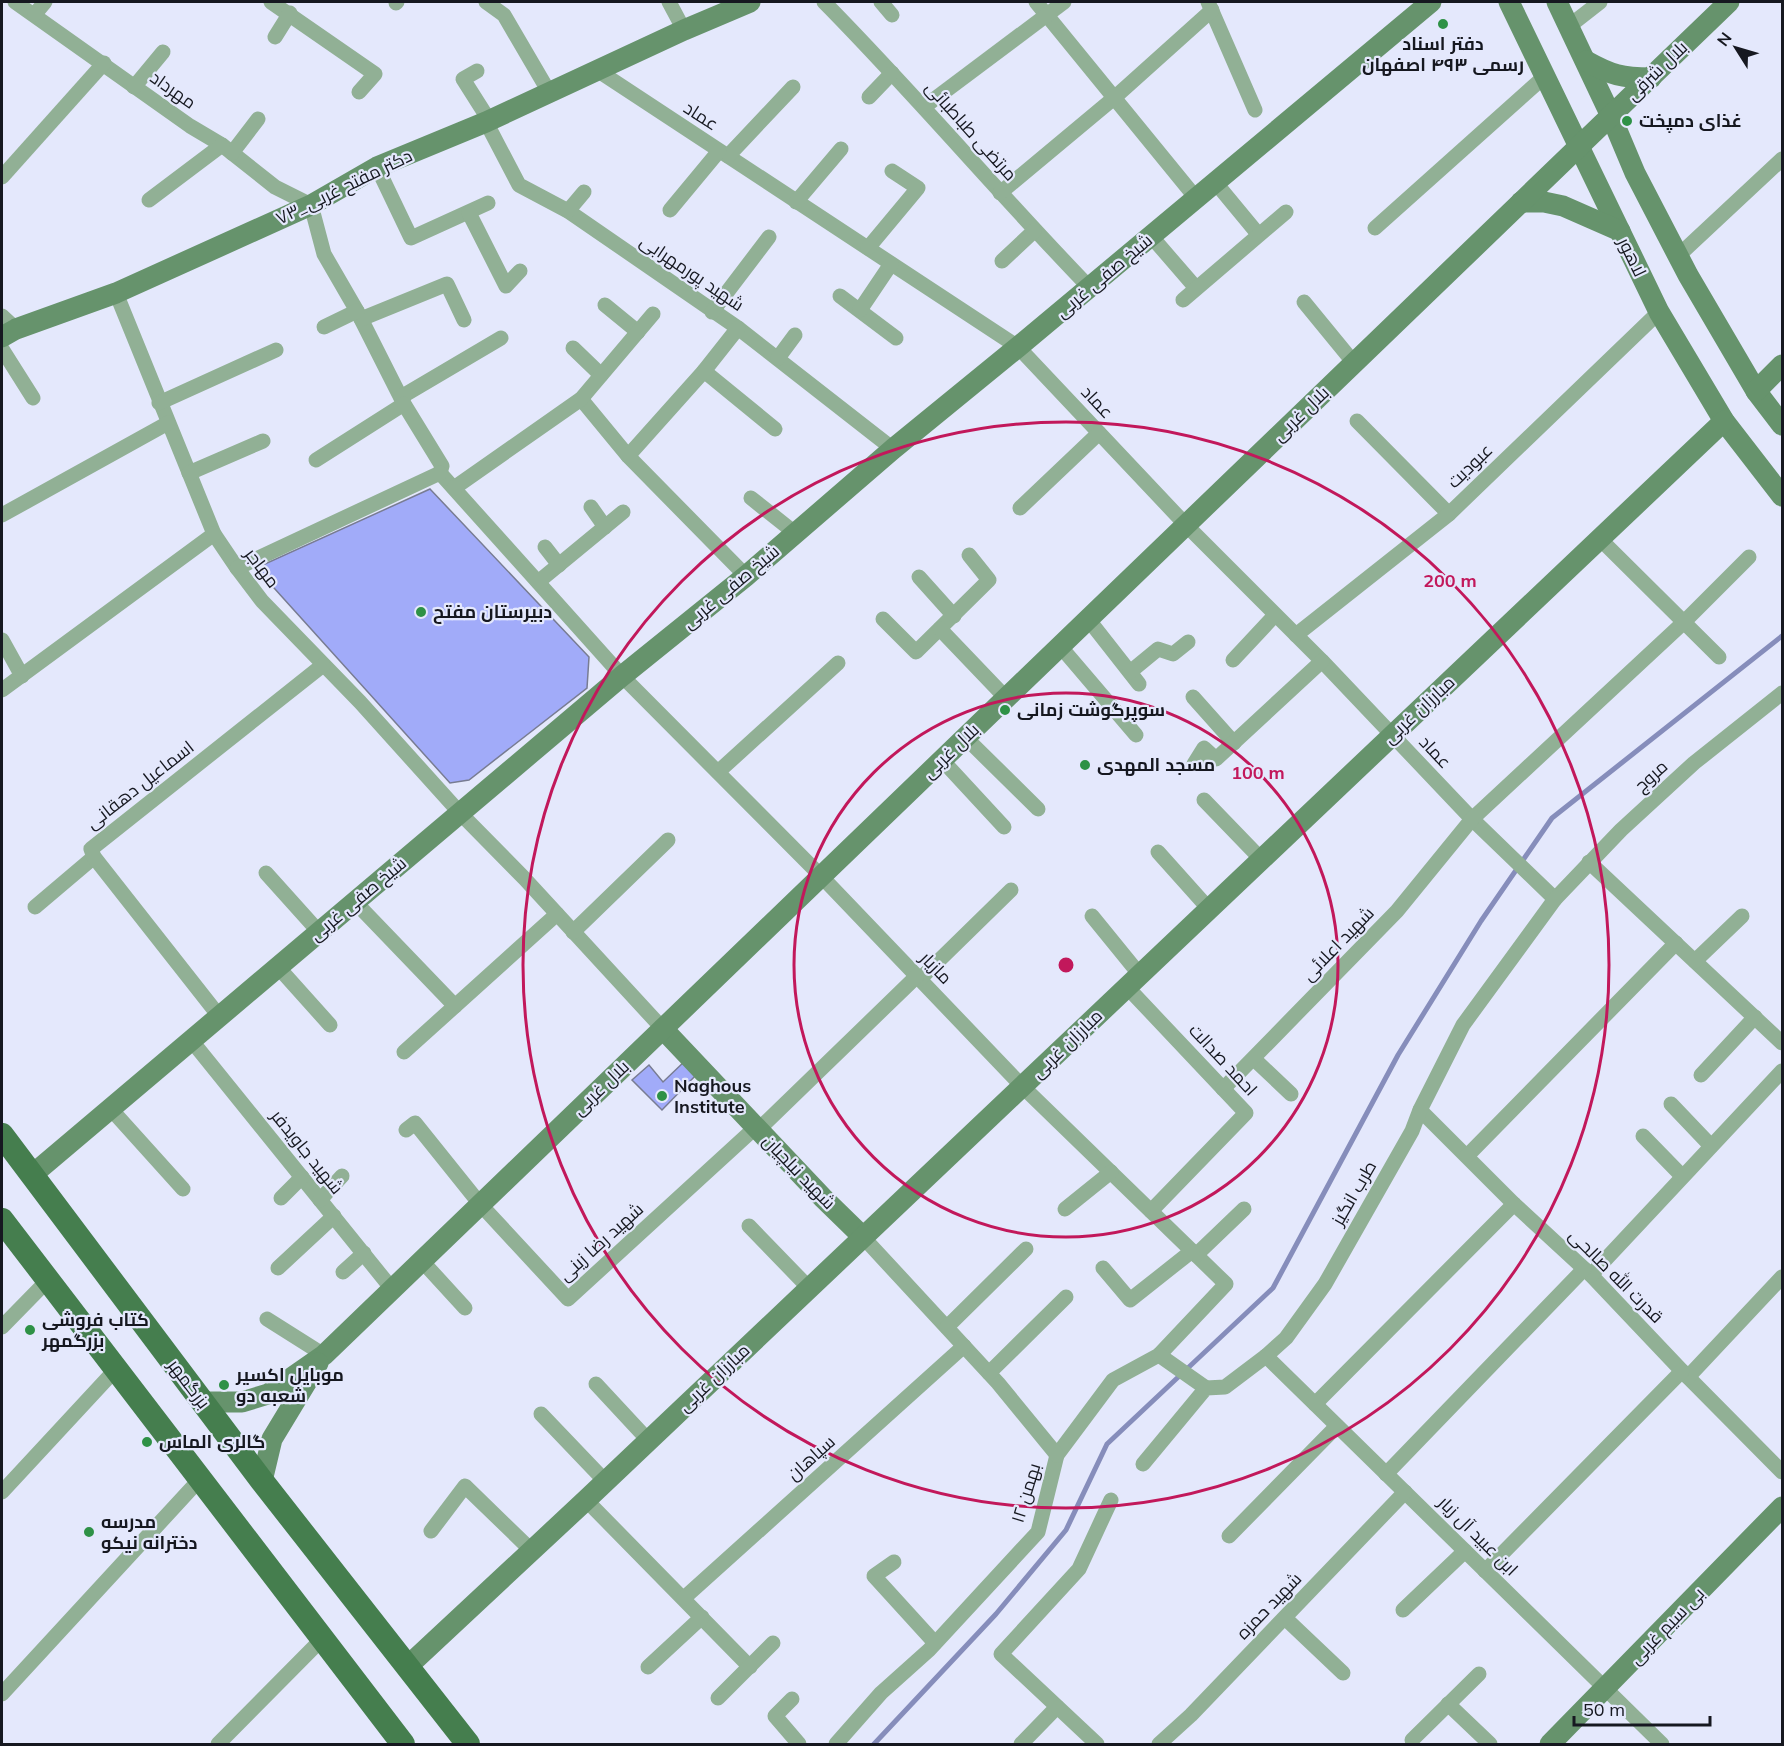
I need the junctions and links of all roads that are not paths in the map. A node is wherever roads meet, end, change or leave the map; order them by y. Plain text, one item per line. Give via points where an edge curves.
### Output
1 (15, 2) edge
2 (45, 2) edge
3 (271, 2) edge
4 (486, 2) edge
5 (669, 2) edge
6 (750, 2) edge
7 (824, 2) edge
8 (881, 2) edge
9 (1036, 2) edge
10 (1064, 2) edge
11 (1431, 2) edge
12 (1509, 2) edge
13 (1557, 2) edge
14 (1600, 2) edge
15 (1729, 2) edge
16 (1210, 6) edge
17 (290, 13) junction
18 (1045, 14) junction
19 (34, 15) junction
20 (892, 15) dead end
21 (1569, 27) junction
22 (684, 30) junction
23 (275, 37) dead end
24 (164, 52) dead end
25 (1586, 61) junction
26 (104, 63) junction
27 (597, 70) junction
28 (477, 71) dead end
29 (892, 73) junction
30 (1545, 76) junction
31 (1651, 78) junction
32 (135, 87) junction
33 (793, 87) dead end
34 (359, 92) dead end
35 (549, 92) junction
36 (869, 97) dead end
37 (1114, 98) junction
38 (924, 107) junction
39 (1255, 110) dead end
40 (1611, 116) junction
41 (258, 119) dead end
42 (488, 121) junction
43 (1579, 147) junction
44 (227, 149) junction
45 (841, 149) dead end
46 (724, 154) junction
47 (1782, 159) edge
48 (378, 167) junction
49 (892, 171) dead end
50 (2, 177) edge
51 (1215, 183) junction
52 (584, 192) dead end
53 (1000, 193) junction
54 (1196, 198) junction
55 (150, 200) dead end
56 (796, 202) junction
57 (1521, 202) junction
58 (488, 203) dead end
59 (311, 205) junction
60 (670, 210) dead end
61 (568, 211) junction
62 (1286, 212) dead end
63 (469, 213) junction
64 (1375, 228) dead end
65 (1034, 231) junction
66 (1620, 231) junction
67 (1258, 234) junction
68 (1151, 236) junction
69 (770, 237) dead end
70 (868, 248) junction
71 (1678, 256) junction
72 (1002, 261) dead end
73 (891, 264) junction
74 (520, 271) dead end
75 (1089, 287) junction
76 (1196, 288) junction
77 (116, 293) junction
78 (840, 296) dead end
79 (1183, 300) dead end
80 (1304, 302) dead end
81 (604, 305) dead end
82 (860, 310) junction
83 (712, 312) junction
84 (1659, 312) junction
85 (653, 314) dead end
86 (359, 315) junction
87 (464, 321) dead end
88 (6, 327) edge
89 (324, 327) dead end
90 (738, 328) junction
91 (638, 332) junction
92 (795, 334) dead end
93 (501, 338) dead end
94 (896, 338) dead end
95 (573, 348) dead end
96 (1018, 348) junction
97 (2, 349) edge
98 (276, 350) dead end
99 (778, 358) junction
100 (1354, 363) junction
101 (704, 371) junction
102 (1780, 373) edge
103 (601, 375) junction
104 (1756, 391) junction
105 (33, 398) dead end
106 (581, 399) junction
107 (402, 400) junction
108 (159, 403) junction
109 (1357, 421) dead end
110 (1724, 421) junction
111 (168, 423) junction
112 (1782, 425) edge
113 (775, 429) dead end
114 (1100, 434) junction
115 (263, 441) dead end
116 (893, 449) junction
117 (628, 456) junction
118 (316, 460) dead end
119 (189, 473) junction
120 (440, 473) junction
121 (454, 488) junction
122 (1782, 496) edge
123 (751, 498) dead end
124 (591, 507) dead end
125 (1020, 508) dead end
126 (623, 512) dead end
127 (1449, 514) junction
128 (2, 515) edge
129 (1186, 525) junction
130 (605, 527) junction
131 (795, 533) junction
132 (214, 534) junction
133 (1600, 538) junction
134 (545, 547) dead end
135 (969, 555) dead end
136 (1749, 557) dead end
137 (559, 565) junction
138 (237, 568) junction
139 (746, 576) junction
140 (919, 577) dead end
141 (538, 582) junction
142 (954, 615) junction
143 (1275, 615) junction
144 (882, 619) dead end
145 (1088, 619) junction
146 (1683, 623) junction
147 (940, 629) junction
148 (1296, 635) junction
149 (2, 640) edge
150 (1188, 642) dead end
151 (1060, 646) junction
152 (1719, 657) dead end
153 (1233, 660) dead end
154 (1322, 661) junction
155 (838, 663) dead end
156 (323, 664) junction
157 (22, 676) junction
158 (622, 676) junction
159 (2, 690) edge
160 (1782, 693) edge
161 (1193, 697) dead end
162 (1006, 698) junction
163 (1136, 735) dead end
164 (1392, 735) junction
165 (965, 737) junction
166 (1234, 743) junction
167 (942, 760) junction
168 (1194, 764) dead end
169 (718, 772) junction
170 (1204, 800) dead end
171 (1038, 809) dead end
172 (460, 813) junction
173 (1472, 819) junction
174 (1004, 827) dead end
175 (668, 840) dead end
176 (1158, 852) dead end
177 (94, 857) junction
178 (1261, 859) junction
179 (1589, 862) junction
180 (266, 873) dead end
181 (821, 876) junction
182 (1011, 890) dead end
183 (1555, 899) junction
184 (355, 902) junction
185 (35, 907) dead end
186 (1209, 909) junction
187 (557, 914) junction
188 (1092, 916) dead end
189 (1743, 916) dead end
190 (319, 932) junction
191 (573, 932) junction
192 (1676, 943) junction
193 (1695, 961) junction
194 (278, 967) junction
195 (918, 978) junction
196 (1133, 981) junction
197 (455, 1006) junction
198 (219, 1016) junction
199 (1755, 1017) junction
200 (330, 1025) dead end
201 (663, 1029) junction
202 (191, 1040) junction
203 (1782, 1042) edge
204 (404, 1052) dead end
205 (1254, 1059) junction
206 (1782, 1071) edge
207 (1701, 1075) dead end
208 (1022, 1086) junction
209 (1223, 1089) junction
210 (1291, 1095) dead end
211 (1671, 1104) dead end
212 (110, 1108) junction
213 (1420, 1110) junction
214 (757, 1128) junction
215 (406, 1130) dead end
216 (2, 1135) edge
217 (1643, 1136) dead end
218 (1711, 1146) junction
219 (1467, 1156) junction
220 (1111, 1172) junction
221 (32, 1175) junction
222 (342, 1176) dead end
223 (1682, 1176) junction
224 (302, 1177) junction
225 (183, 1189) dead end
226 (281, 1198) dead end
227 (320, 1200) junction
228 (480, 1204) junction
229 (1514, 1204) junction
230 (1065, 1209) dead end
231 (1244, 1209) dead end
232 (1151, 1211) junction
233 (334, 1216) junction
234 (2, 1220) edge
235 (749, 1226) dead end
236 (863, 1237) junction
237 (1026, 1249) dead end
238 (364, 1253) junction
239 (1194, 1253) junction
240 (422, 1261) junction
241 (278, 1268) dead end
242 (1103, 1268) dead end
243 (343, 1272) dead end
244 (1588, 1272) junction
245 (1782, 1277) edge
246 (47, 1281) junction
247 (1226, 1284) joint
248 (809, 1288) junction
249 (392, 1289) junction
250 (1066, 1297) dead end
251 (465, 1308) dead end
252 (267, 1319) dead end
253 (2, 1327) edge
254 (947, 1327) junction
255 (964, 1346) junction
256 (324, 1355) junction
257 (1159, 1355) junction
258 (1266, 1356) junction
259 (117, 1368) junction
260 (989, 1373) junction
261 (1685, 1374) junction
262 (596, 1384) dead end
263 (1206, 1388) junction
264 (203, 1402) junction
265 (1315, 1404) junction
266 (541, 1414) dead end
267 (1337, 1426) junction
268 (648, 1440) junction
269 (1057, 1455) junction
270 (1143, 1464) dead end
271 (1782, 1472) edge
272 (1386, 1474) junction
273 (201, 1478) junction
274 (262, 1481) junction
275 (605, 1481) junction
276 (2, 1492) edge
277 (1405, 1492) junction
278 (586, 1500) junction
279 (1112, 1500) dead end
280 (1782, 1507) edge
281 (430, 1531) dead end
282 (1229, 1536) dead end
283 (532, 1551) junction
284 (1465, 1551) junction
285 (894, 1562) dead end
286 (1485, 1571) junction
287 (684, 1598) junction
288 (1403, 1610) dead end
289 (702, 1617) junction
290 (1285, 1618) junction
291 (322, 1640) junction
292 (773, 1644) dead end
293 (935, 1644) junction
294 (408, 1666) junction
295 (648, 1667) dead end
296 (750, 1667) junction
297 (1343, 1673) dead end
298 (1479, 1674) dead end
299 (1605, 1689) junction
300 (2, 1694) edge
301 (718, 1698) dead end
302 (792, 1699) dead end
303 (1448, 1704) junction
304 (1057, 1707) junction
305 (1412, 1740) dead end
306 (218, 1744) edge
307 (403, 1744) edge
308 (468, 1744) edge
309 (800, 1744) edge
310 (836, 1744) edge
311 (1021, 1744) edge
312 (1097, 1744) edge
313 (1159, 1744) edge
314 (1490, 1744) edge
315 (1550, 1744) edge
316 (1662, 1744) edge

1 - 19 street, مهرداد
2 - 19 street
3 - 17 street
4 - 35 street via 504,15
5 - 22 street
6 - 22 street, ۷۳_دکتر مفتح غربی
7 - 29 street, مرتضی طباطبائی
8 - 20 street
9 - 18 street
10 - 18 street
11 - 51 street, شیخ صفی غربی
12 - 30 street, لاهور
13 - 21 street
14 - 21 street
15 - 31 street, بلال شرقی
16 - 37 street
16 - 39 street
17 - 23 street
17 - 34 street via 375,74
18 - 37 street
18 - 38 street
19 - 26 street, مهرداد
21 - 25 street
22 - 27 street, ۷۳_دکتر مفتح غربی
24 - 32 street
25 - 31 street via 1625,78
25 - 40 street
26 - 32 street, مهرداد
26 - 50 street
27 - 35 street, ۷۳_دکتر مفتح غربی
27 - 46 street, عماد
28 - 42 street, شهید پورمهرابی via 463,79
29 - 36 street
29 - 38 street, مرتضی طباطبائی
30 - 43 street, لاهور
30 - 64 street
31 - 40 street, بلال شرقی
32 - 44 street, مهرداد
33 - 46 street
35 - 42 street, ۷۳_دکتر مفتح غربی
37 - 53 street
37 - 54 street
38 - 53 street, مرتضی طباطبائی
40 - 43 street, بلال شرقی
40 - 71 street
41 - 44 street
42 - 48 street, ۷۳_دکتر مفتح غربی
42 - 61 street, شهید پورمهرابی via 519,186
43 - 57 street, بلال غربی
43 - 66 street, لاهور
44 - 55 street
44 - 59 street, مهرداد via 275,187
45 - 56 street
46 - 56 street, عماد
46 - 60 street
47 - 71 street
48 - 59 street, ۷۳_دکتر مفتح غربی
48 - 63 street via 411,238
49 - 70 street via 918,188
51 - 54 street, شیخ صفی غربی
51 - 67 street
52 - 61 street
53 - 65 street, مرتضی طباطبائی
54 - 68 street, شیخ صفی غربی
56 - 70 street, عماد
57 - 66 street via 1544,201 1563,206
57 - 100 street, بلال غربی
58 - 63 street
59 - 77 street, ۷۳_دکتر مفتح غربی
59 - 86 street via 324,254
61 - 83 street, شهید پورمهرابی
62 - 67 street
63 - 74 street via 506,286
65 - 72 street
65 - 75 street, مرتضی طباطبائی
66 - 84 street, لاهور
67 - 76 street
68 - 75 street, شیخ صفی غربی
68 - 76 street
69 - 83 street
70 - 73 street, عماد
71 - 104 street
73 - 82 street
73 - 96 street, عماد
75 - 96 street, شیخ صفی غربی
76 - 79 street
77 - 88 street, ۷۳_دکتر مفتح غربی
77 - 108 street, مهاجر
78 - 82 street
80 - 100 street
81 - 91 street
82 - 94 street
83 - 90 street, شهید پورمهرابی
84 - 110 street, لاهور
84 - 127 street, عبودیت
85 - 91 street
86 - 87 street via 447,284
86 - 89 street
86 - 107 street
90 - 99 street, شهید پورمهرابی
90 - 101 street
91 - 103 street
92 - 99 street
93 - 107 street
95 - 103 street
96 - 114 street, عماد
96 - 116 street, شیخ صفی غربی
97 - 105 street
98 - 108 street
99 - 116 street, شهید پورمهرابی
100 - 129 street, بلال غربی
101 - 113 street
101 - 117 street
102 - 104 street
103 - 106 street
104 - 112 street
106 - 117 street
106 - 121 street
107 - 118 street
107 - 120 street via 442,466
108 - 111 street, مهاجر
109 - 127 street
110 - 122 street, لاهور
110 - 133 street, مبارزان غربی
111 - 119 street, مهاجر
111 - 128 street
114 - 125 street
114 - 129 street, عماد
115 - 119 street
116 - 131 street, شیخ صفی غربی
117 - 139 street
119 - 132 street, مهاجر
120 - 121 street, مازیار
120 - 138 street
121 - 141 street, مازیار
123 - 131 street
124 - 130 street
126 - 130 street
127 - 148 street, عبودیت
129 - 143 street, عماد
129 - 145 street, بلال غربی
130 - 137 street
131 - 139 street, شیخ صفی غربی
132 - 138 street, مهاجر
132 - 157 street
133 - 146 street
133 - 164 street, مبارزان غربی
134 - 137 street
135 - 142 street via 989,580
136 - 146 street, شهید اعلائی
137 - 141 street
138 - 156 street, مهاجر via 262,601
139 - 158 street, شیخ صفی غربی
140 - 142 street
141 - 158 street, مازیار
142 - 147 street
143 - 148 street, عماد
143 - 153 street
144 - 147 street via 916,652
145 - 150 street via 1135,678 1158,649 1173,654
145 - 151 street, بلال غربی
146 - 152 street
146 - 173 street, شهید اعلائی
147 - 162 street
148 - 154 street, عماد
149 - 157 street
151 - 162 street, بلال غربی
151 - 163 street
154 - 164 street, عماد
154 - 166 street
155 - 169 street
156 - 172 street, مهاجر
156 - 177 street, اسماعیل دهقانی via 90,849
157 - 159 street
158 - 169 street, مازیار
158 - 172 street, شیخ صفی غربی
160 - 179 street, مروج via 1694,763
161 - 166 street
162 - 165 street, بلال غربی
164 - 173 street, عماد
164 - 178 street, مبارزان غربی
165 - 167 street, بلال غربی
165 - 171 street
166 - 168 street via 1216,759 1204,748
167 - 174 street
167 - 181 street, بلال غربی
169 - 181 street, مازیار
170 - 178 street
172 - 184 street, شیخ صفی غربی
172 - 187 street, مهاجر
173 - 183 street, عماد
173 - 205 street, شهید اعلائی via 1397,911
175 - 191 street
176 - 186 street
177 - 185 street
177 - 198 street, اسماعیل دهقانی
178 - 186 street, مبارزان غربی
179 - 183 street, مروج
179 - 192 street
180 - 190 street
181 - 195 street, مازیار
181 - 201 street, بلال غربی
182 - 195 street
183 - 213 street, طرب انگیز via 1463,1024
184 - 190 street, شیخ صفی غربی
184 - 197 street
186 - 196 street, مبارزان غربی
187 - 191 street, مهاجر
187 - 197 street
188 - 196 street, احمد صدالت
189 - 193 street
190 - 194 street, شیخ صفی غربی
191 - 201 street, مهاجر
192 - 193 street
192 - 219 street
193 - 199 street
194 - 198 street, شیخ صفی غربی
194 - 200 street
195 - 208 street, مازیار
195 - 214 street
196 - 208 street, مبارزان غربی
196 - 209 street, احمد صدالت
197 - 204 street
198 - 202 street, شیخ صفی غربی
199 - 203 street
199 - 207 street
201 - 214 street, شهید نیلچیان
201 - 228 street, بلال غربی
202 - 212 street, شیخ صفی غربی
202 - 224 street, شهید جاویدفر
205 - 209 street, شهید اعلائی
205 - 210 street
206 - 218 street
208 - 220 street, مازیار
208 - 236 street, مبارزان غربی
209 - 232 street, احمد صدالت via 1246,1113
211 - 218 street
212 - 221 street, شیخ صفی غربی
212 - 225 street
213 - 219 street, قدرت الله صالحی
213 - 258 street, طرب انگیز via 1412,1131 1325,1284 1286,1338
214 - 228 street, شهید رضا زینی via 568,1299
214 - 236 street, شهید نیلچیان
215 - 228 street via 415,1124
216 - 221 main road, بزرگمهر
217 - 223 street
218 - 223 street
219 - 229 street, قدرت الله صالحی
220 - 230 street
220 - 232 street, مازیار
221 - 264 main road, بزرگمهر
222 - 227 street
223 - 244 street
224 - 226 street
224 - 227 street, شهید جاویدفر
227 - 233 street, شهید جاویدفر
228 - 240 street, بلال غربی
229 - 244 street, قدرت الله صالحی
229 - 265 street
231 - 239 street
232 - 239 street, مازیار
233 - 238 street, شهید جاویدفر
233 - 241 street
234 - 246 main road
235 - 248 street
236 - 248 street, مبارزان غربی
236 - 254 street
237 - 254 street
238 - 243 street
238 - 249 street, شهید جاویدفر
239 - 242 street via 1130,1300
239 - 247 street, مازیار
240 - 249 street, بلال غربی
240 - 251 street
244 - 261 street, قدرت الله صالحی
244 - 272 street
245 - 261 street
246 - 253 street
246 - 259 main road
247 - 257 street, ۱۲ بهمن
248 - 268 street, مبارزان غربی
249 - 256 street, بلال غربی
250 - 260 street
252 - 256 street
254 - 255 street
255 - 260 street
255 - 287 street, سپاهان
256 - 264 street via 268,1394 242,1402
256 - 274 street via 272,1438
257 - 263 street
257 - 269 street, ۱۲ بهمن via 1113,1380
258 - 263 street, طرب انگیز via 1225,1387
258 - 265 street, ابن عبید آل زیار
259 - 273 main road
259 - 276 street
260 - 269 street
261 - 271 street, قدرت الله صالحی
261 - 286 street
262 - 268 street
263 - 270 street
264 - 274 main road, بزرگمهر
265 - 267 street, ابن عبید آل زیار
266 - 275 street
267 - 272 street, ابن عبید آل زیار
267 - 282 street
268 - 275 street, مبارزان غربی
269 - 293 street, ۱۲ بهمن via 1038,1532
272 - 277 street, ابن عبید آل زیار
273 - 291 main road
273 - 300 street
274 - 294 main road, بزرگمهر
275 - 278 street, مبارزان غربی
277 - 284 street, ابن عبید آل زیار
277 - 290 street, شهید حمزه
278 - 283 street, مبارزان غربی
278 - 287 street
279 - 304 street via 1079,1569 1001,1654
280 - 299 street, بی سیم غربی
281 - 283 street via 465,1486
283 - 294 street, مبارزان غربی
284 - 286 street, ابن عبید آل زیار
284 - 288 street
285 - 293 street via 874,1576
286 - 299 street, ابن عبید آل زیار
287 - 289 street
289 - 295 street
289 - 296 street
290 - 297 street
290 - 313 street, شهید حمزه
291 - 306 street
291 - 307 main road
292 - 296 street
293 - 310 street, ۱۲ بهمن via 881,1692
294 - 308 main road, بزرگمهر
296 - 301 street
298 - 303 street
299 - 315 street, بی سیم غربی
299 - 316 street, ابن عبید آل زیار
302 - 309 street via 776,1716
303 - 305 street
303 - 314 street
304 - 311 street
304 - 312 street

